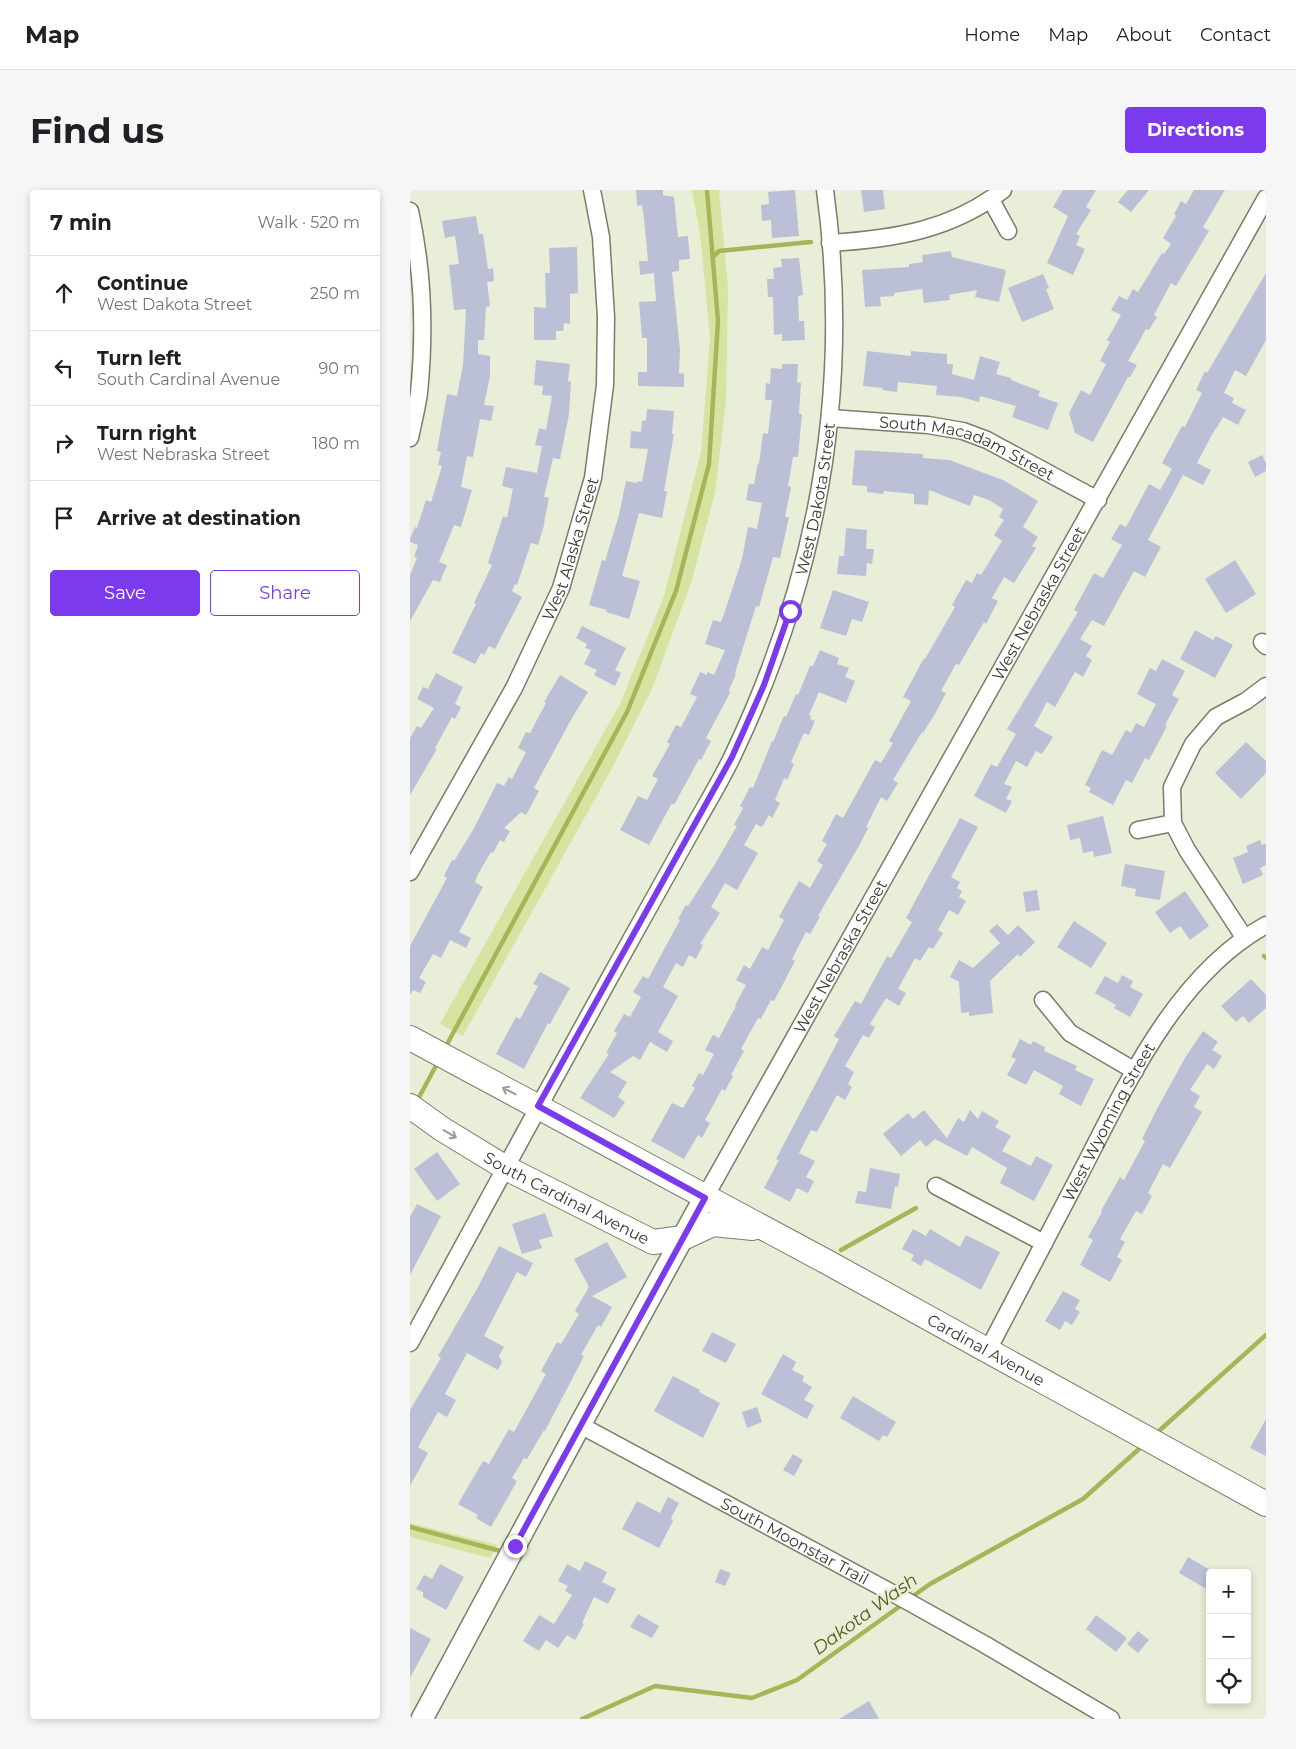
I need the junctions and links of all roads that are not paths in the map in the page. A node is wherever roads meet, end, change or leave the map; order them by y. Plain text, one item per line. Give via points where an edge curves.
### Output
1 (592, 190) edge
2 (825, 190) edge
3 (997, 195) edge
4 (1266, 198) edge
5 (410, 211) edge
6 (1008, 231) dead end
7 (830, 242) junction
8 (830, 418) junction
9 (410, 438) edge
10 (1098, 500) junction
11 (1266, 686) edge
12 (1173, 823) junction
13 (1138, 830) dead end
14 (410, 872) edge
15 (1266, 925) edge
16 (1244, 937) junction
17 (1043, 1000) dead end
18 (410, 1038) edge
19 (1135, 1071) junction
20 (410, 1106) edge
21 (538, 1106) junction
22 (506, 1168) junction
23 (936, 1186) dead end
24 (705, 1198) junction
25 (764, 1229) junction
26 (683, 1238) junction
27 (1044, 1243) junction
28 (410, 1343) edge
29 (988, 1350) junction
30 (580, 1425) junction
31 (1266, 1504) edge
32 (422, 1719) edge
33 (1111, 1719) edge

1 - 14 street, West Alaska Street via 601,237 606,317 606,385 593,478 561,588 514,688
2 - 7 street, West Dakota Street
3 - 6 street
3 - 7 street via 962,216 928,229 876,240
4 - 10 street, West Nebraska Street
5 - 9 street via 417,251 422,324 418,395
7 - 8 street, West Dakota Street via 834,326
8 - 10 street, South Macadam Street via 928,425 963,431 987,440
8 - 21 street, West Dakota Street via 814,521 790,611 764,685 732,757
10 - 24 street, West Nebraska Street
11 - 12 street via 1216,717 1193,744 1172,787
12 - 13 street
12 - 16 street
15 - 16 street, West Wyoming Street
16 - 19 street, West Wyoming Street via 1195,981 1165,1021
17 - 19 street via 1070,1033
21 -> 18 main road
19 - 27 street, West Wyoming Street
20 -> 22 main road, South Cardinal Avenue
21 - 22 street, West Dakota Street
21 - 24 main road
22 - 26 main road, South Cardinal Avenue via 653,1242
22 - 28 street, West Dakota Street
23 - 27 street
24 - 25 main road, Cardinal Avenue
24 - 26 street, West Nebraska Street
25 - 26 main road, South Cardinal Avenue via 713,1224
25 - 29 main road, Cardinal Avenue
26 - 30 street, West Nebraska Street
27 - 29 street, West Wyoming Street
29 - 31 main road, Cardinal Avenue
30 - 32 street, West Nebraska Street
30 - 33 street, South Moonstar Trail via 907,1601

